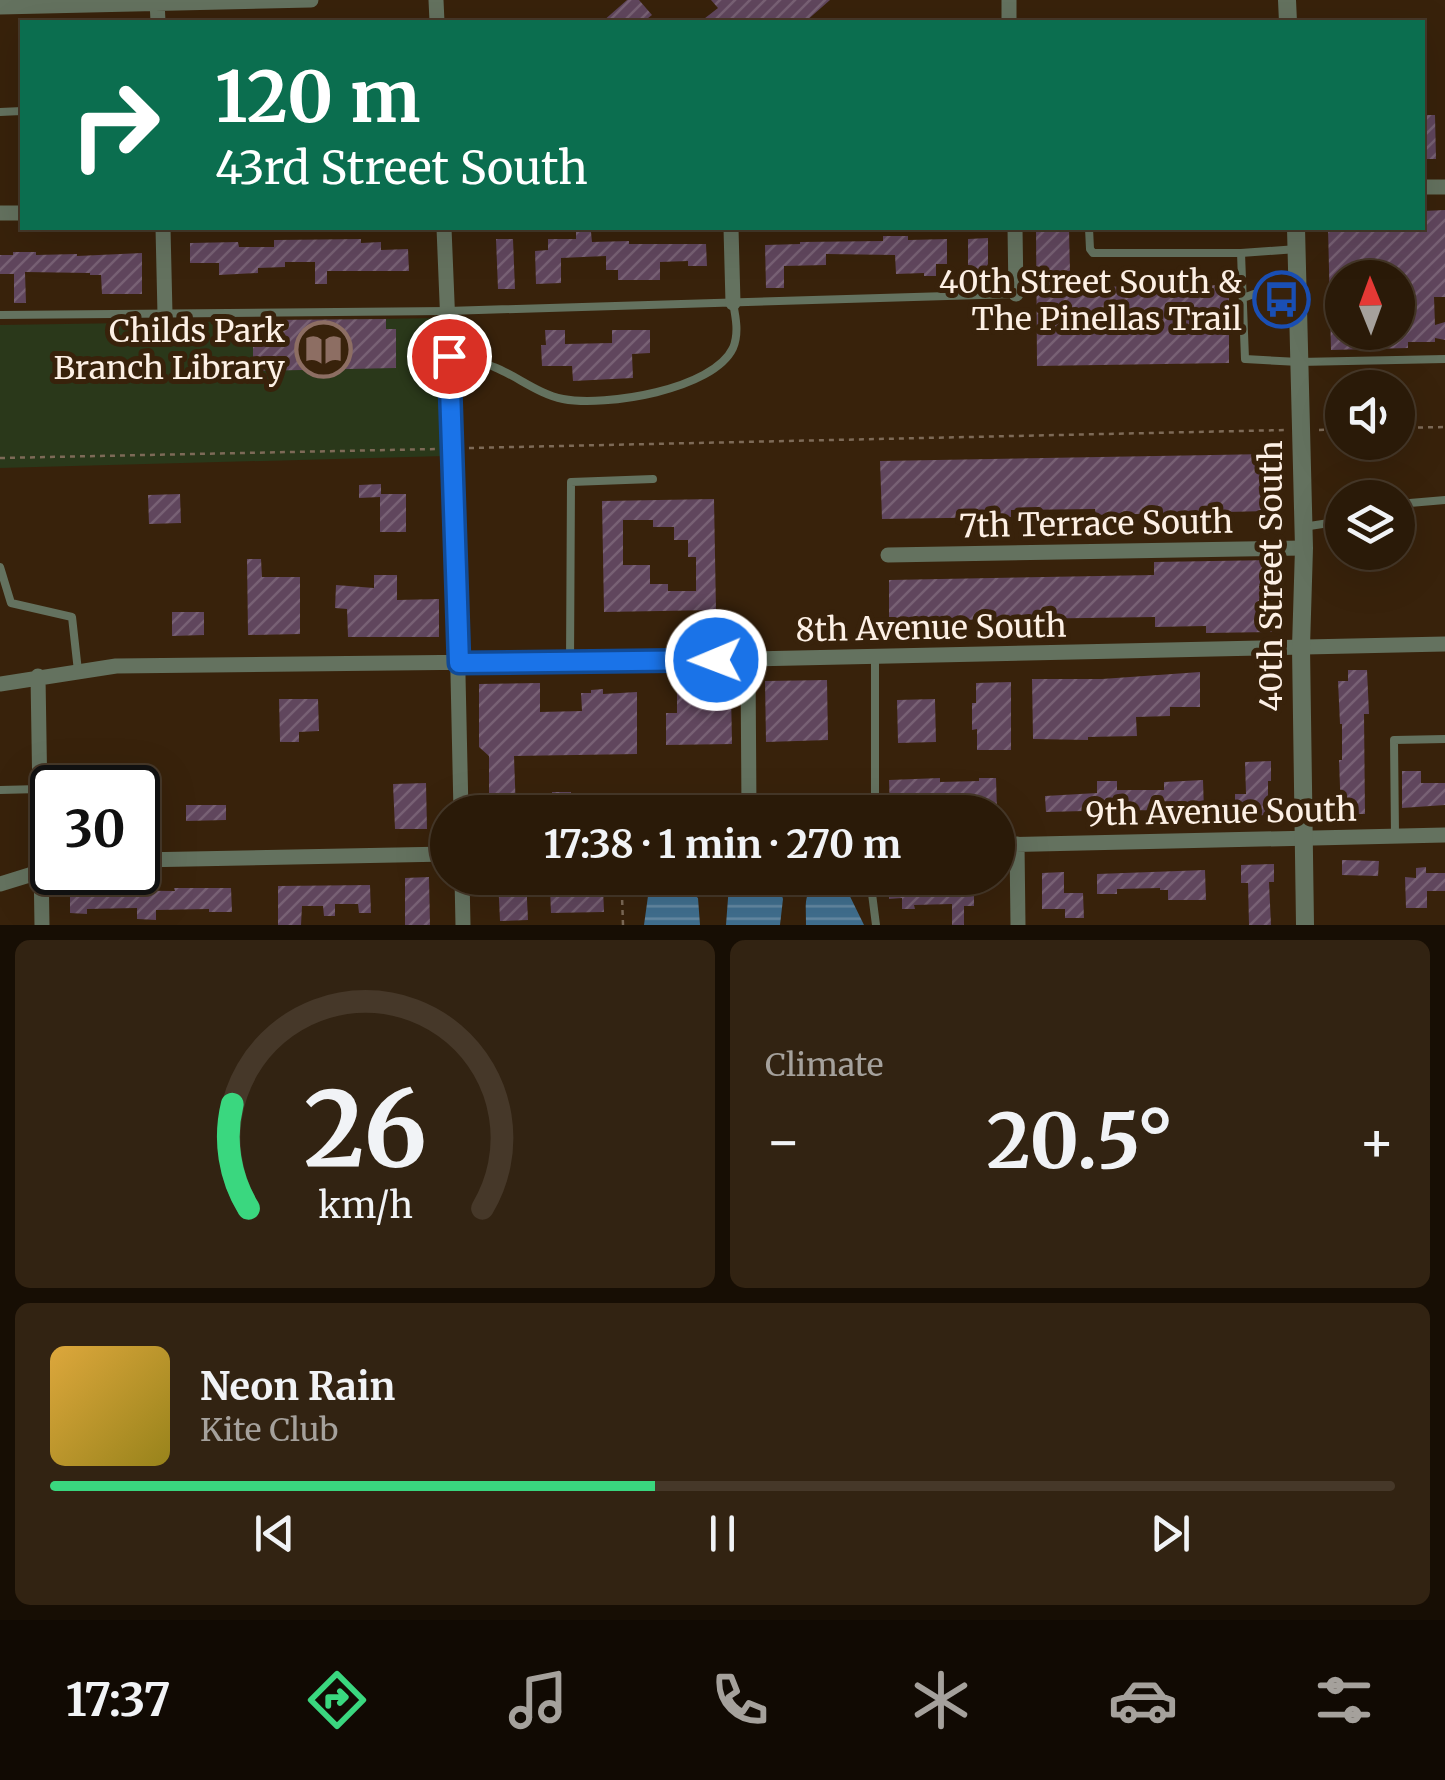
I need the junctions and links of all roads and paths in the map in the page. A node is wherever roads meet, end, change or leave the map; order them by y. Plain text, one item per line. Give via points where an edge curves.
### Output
1 (310, 0) edge
2 (157, 2) edge
3 (0, 7) edge
4 (163, 230) edge
5 (444, 230) edge
6 (731, 230) edge
7 (1015, 230) edge
8 (1089, 230) edge
9 (1296, 230) edge
10 (1296, 250) junction
11 (1241, 253) junction
12 (1297, 279) junction
13 (1016, 294) joint
14 (1243, 298) junction
15 (734, 303) junction
16 (447, 310) junction
17 (165, 314) junction
18 (0, 315) edge
19 (449, 356) junction
20 (1445, 358) edge
21 (1299, 362) junction
22 (1415, 428) edge
23 (1445, 428) edge
24 (1289, 430) dead end
25 (1313, 430) dead end
26 (1325, 430) edge
27 (440, 448) dead end
28 (466, 448) dead end
29 (0, 458) edge
30 (653, 479) dead end
31 (1445, 500) edge
32 (1415, 502) edge
33 (1325, 524) edge
34 (1304, 527) junction
35 (1304, 548) junction
36 (888, 555) dead end
37 (0, 567) edge
38 (1445, 644) edge
39 (1300, 647) junction
40 (875, 656) junction
41 (748, 659) junction
42 (570, 662) junction
43 (459, 663) junction
44 (78, 671) junction
45 (38, 676) junction
46 (0, 684) edge
47 (1445, 739) edge
48 (40, 765) edge
49 (30, 789) edge
50 (0, 790) edge
51 (461, 795) edge
52 (749, 795) edge
53 (876, 795) edge
54 (1445, 835) edge
55 (1396, 836) junction
56 (1303, 838) junction
57 (1017, 844) joint
58 (430, 854) edge
59 (160, 860) edge
60 (30, 876) edge
61 (0, 884) edge
62 (45, 895) edge
63 (462, 895) edge
64 (622, 895) edge
65 (872, 895) edge
66 (42, 925) edge
67 (463, 925) edge
68 (623, 925) edge
69 (876, 925) edge
70 (1018, 925) edge
71 (1305, 925) edge

1 - 2 street
2 - 3 street
4 - 17 street
5 - 16 street
6 - 15 street
7 - 13 street
8 - 11 lane via 1093,253
9 - 10 street, 40th Street South
10 - 11 lane
10 - 12 street, 40th Street South
11 - 14 lane
12 - 14 lane
12 - 21 street, 40th Street South
13 - 15 lane
14 - 21 lane via 1245,359
15 - 16 lane
15 - 19 lane via 736,340 720,364 640,397 560,398 473,359
16 - 17 lane
16 - 19 street
17 - 18 lane
19 - 43 street
20 - 21 lane
21 - 34 street, 40th Street South
22 - 23 path
24 - 28 path
25 - 26 path
27 - 29 path
30 - 42 lane via 571,482
31 - 32 lane
33 - 34 lane
34 - 35 street, 40th Street South
35 - 36 street, 7th Terrace South
35 - 39 street, 40th Street South
37 - 44 lane via 11,603 72,616
38 - 39 street, 8th Avenue South
39 - 40 street, 8th Avenue South
39 - 56 street, 40th Street South
40 - 41 street, 8th Avenue South
40 - 53 lane
41 - 42 street, 8th Avenue South
41 - 52 street
42 - 43 street, 8th Avenue South
43 - 44 street, 8th Avenue South
43 - 51 street
44 - 45 street, 8th Avenue South
45 - 46 street, 8th Avenue South
45 - 48 street
47 - 55 lane via 1394,740
49 - 50 lane
54 - 55 street, 9th Avenue South
55 - 56 street, 9th Avenue South
56 - 57 street, 9th Avenue South
56 - 71 street, 40th Street South
57 - 70 street
58 - 59 street
60 - 61 street
62 - 66 street
63 - 67 street
64 - 68 path
65 - 69 lane

